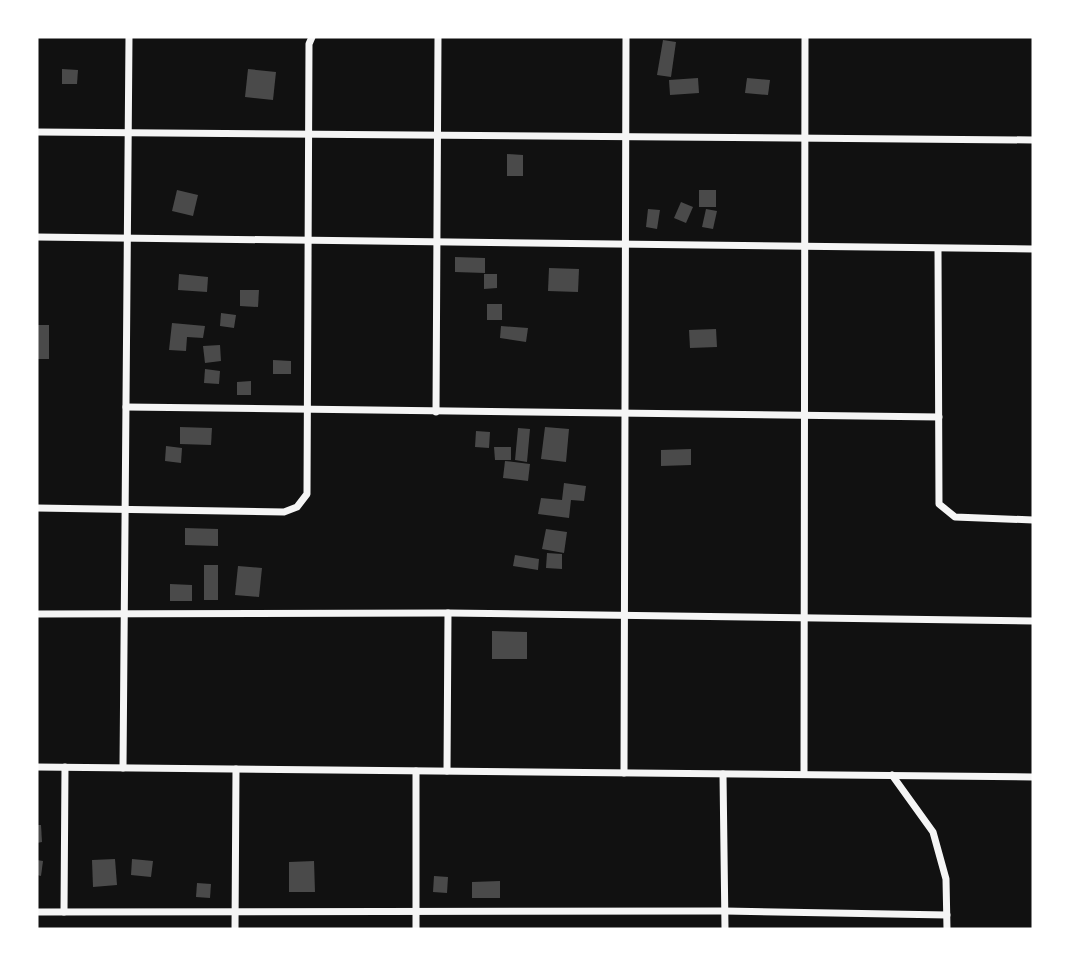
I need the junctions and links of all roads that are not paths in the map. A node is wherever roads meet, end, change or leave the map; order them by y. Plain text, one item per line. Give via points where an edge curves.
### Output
1 (129, 37) edge
2 (312, 37) edge
3 (438, 37) edge
4 (626, 37) edge
5 (805, 37) edge
6 (37, 132) edge
7 (128, 133) junction
8 (309, 135) junction
9 (438, 136) junction
10 (627, 137) junction
11 (806, 138) junction
12 (1033, 140) edge
13 (37, 237) edge
14 (127, 239) junction
15 (308, 240) junction
16 (438, 241) junction
17 (626, 243) junction
18 (806, 248) junction
19 (938, 249) junction
20 (1033, 249) edge
21 (126, 407) junction
22 (308, 410) junction
23 (436, 412) junction
24 (626, 414) junction
25 (805, 415) junction
26 (939, 416) junction
27 (37, 508) edge
28 (125, 508) junction
29 (1033, 520) edge
30 (448, 612) junction
31 (37, 614) edge
32 (125, 616) junction
33 (622, 617) junction
34 (806, 618) junction
35 (1033, 621) edge
36 (37, 767) edge
37 (65, 767) junction
38 (122, 768) junction
39 (236, 769) junction
40 (416, 771) junction
41 (447, 771) junction
42 (624, 773) junction
43 (723, 774) junction
44 (804, 775) junction
45 (892, 775) junction
46 (1033, 777) edge
47 (416, 910) junction
48 (725, 911) junction
49 (37, 912) edge
50 (64, 912) junction
51 (236, 912) junction
52 (947, 915) junction
53 (235, 929) edge
54 (416, 929) edge
55 (725, 929) edge
56 (947, 929) edge

1 - 7 street
2 - 8 street
3 - 9 street
4 - 10 street
5 - 11 street
6 - 7 street
7 - 8 street
7 - 14 street
8 - 9 street
8 - 15 street
9 - 10 street
9 - 16 street
10 - 11 street
10 - 17 street
11 - 12 street
11 - 18 street
13 - 14 street
14 - 15 street
14 - 21 street
15 - 16 street
15 - 22 street
16 - 17 street
16 - 23 street
17 - 18 street
17 - 24 street
18 - 19 street
18 - 25 street
19 - 20 street
19 - 26 street
21 - 22 street
21 - 28 street
22 - 23 street
22 - 28 street via 307,494 297,508 284,512
23 - 24 street
24 - 25 street
24 - 33 street
25 - 26 street
25 - 34 street
26 - 29 street via 939,503 946,512 956,517
27 - 28 street
28 - 32 street
30 - 32 street
30 - 33 street
30 - 41 street
31 - 32 street
32 - 38 street
33 - 34 street
33 - 42 street
34 - 35 street
34 - 44 street
36 - 37 street
37 - 38 street
37 - 50 street
38 - 39 street
39 - 40 street
39 - 51 street
40 - 41 street
40 - 47 street
41 - 42 street
42 - 43 street
43 - 44 street
43 - 48 street
44 - 45 street
45 - 46 street
45 - 52 street via 933,832 946,879
47 - 48 street
47 - 51 street
47 - 54 street
48 - 52 street
48 - 55 street
49 - 50 street
50 - 51 street
51 - 53 street
52 - 56 street

